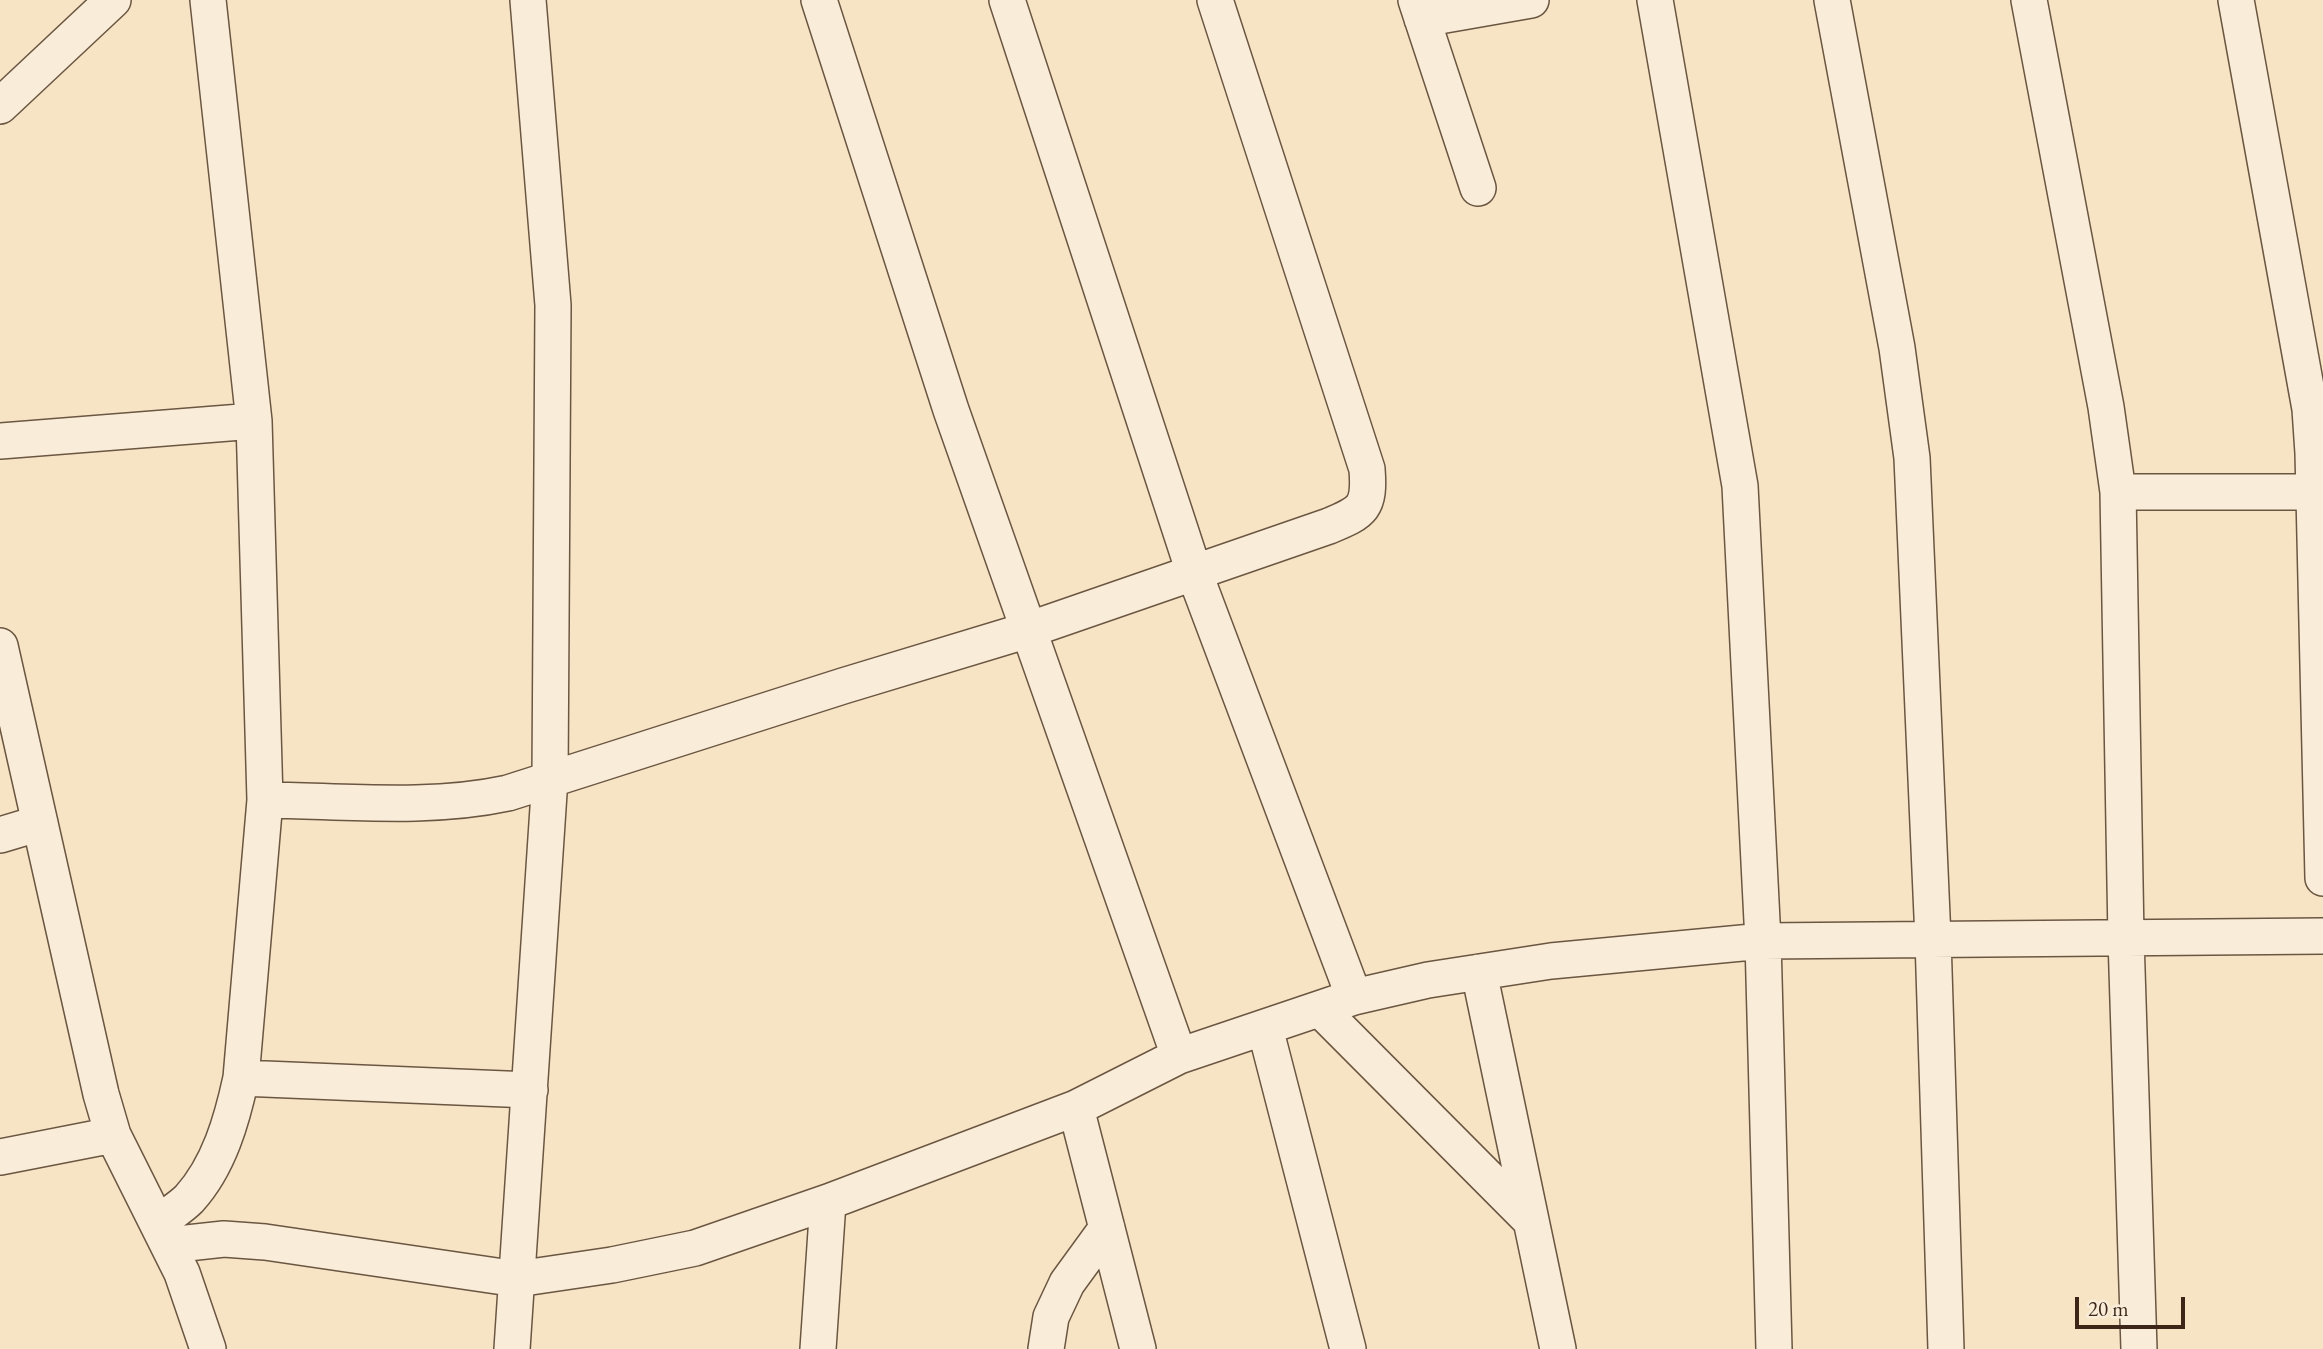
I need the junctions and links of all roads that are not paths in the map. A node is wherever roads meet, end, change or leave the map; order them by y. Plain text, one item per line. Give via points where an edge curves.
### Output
1 (113, 0) edge
2 (208, 0) edge
3 (528, 0) edge
4 (819, 0) edge
5 (1007, 0) edge
6 (1215, 0) edge
7 (1531, 0) edge
8 (1655, 0) edge
9 (1832, 0) edge
10 (2029, 0) edge
11 (2236, 0) edge
12 (1419, 10) edge
13 (0, 106) edge
14 (1478, 188) dead end
15 (2313, 358) edge
16 (254, 421) junction
17 (0, 441) edge
18 (2118, 492) junction
19 (2314, 492) junction
20 (1194, 572) junction
21 (1028, 630) junction
22 (0, 646) edge
23 (550, 778) junction
24 (265, 800) junction
25 (40, 823) junction
26 (0, 835) edge
27 (2323, 878) edge
28 (2323, 936) edge
29 (2126, 938) junction
30 (1933, 939) junction
31 (1763, 941) junction
32 (1479, 972) junction
33 (1354, 997) junction
34 (1320, 1009) junction
35 (1265, 1028) junction
36 (1179, 1056) junction
37 (241, 1077) junction
38 (530, 1090) junction
39 (1076, 1108) junction
40 (113, 1135) junction
41 (0, 1157) edge
42 (828, 1202) junction
43 (1531, 1220) junction
44 (1107, 1227) junction
45 (164, 1234) junction
46 (517, 1279) junction
47 (208, 1349) edge
48 (512, 1349) edge
49 (818, 1349) edge
50 (1046, 1349) edge
51 (1138, 1349) edge
52 (1348, 1349) edge
53 (1558, 1349) edge
54 (1774, 1349) edge
55 (1946, 1349) edge
56 (2139, 1349) edge

1 - 13 street
2 - 16 street
3 - 23 street via 553,305
4 - 21 street via 951,410
5 - 20 street
6 - 20 street via 1367,469 1369,488 1356,515
7 - 12 street
8 - 31 street via 1740,486
9 - 30 street via 1897,348 1912,458
10 - 18 street
11 - 15 street
12 - 14 street
15 - 19 street
16 - 17 street
16 - 24 street
18 - 19 street
18 - 29 street
19 - 27 street
20 - 21 street
20 - 33 street
21 - 23 street
21 - 36 street
22 - 25 street
23 - 24 street via 508,793 434,803
23 - 38 street
24 - 37 street
25 - 26 street
25 - 40 street
28 - 29 street
29 - 30 street
29 - 56 street
30 - 31 street
30 - 55 street
31 - 32 street
31 - 54 street
32 - 33 street
32 - 43 street
33 - 34 street
34 - 35 street
34 - 43 street
35 - 36 street
35 - 52 street
36 - 39 street
37 - 38 street
37 - 45 street via 222,1146
38 - 46 street
39 - 42 street
39 - 44 street
40 - 41 street
40 - 45 street
42 - 46 street via 695,1248
42 - 49 street
43 - 53 street
44 - 50 street via 1067,1283 1051,1317
44 - 51 street
45 - 46 street via 265,1242
45 - 47 street
46 - 48 street

